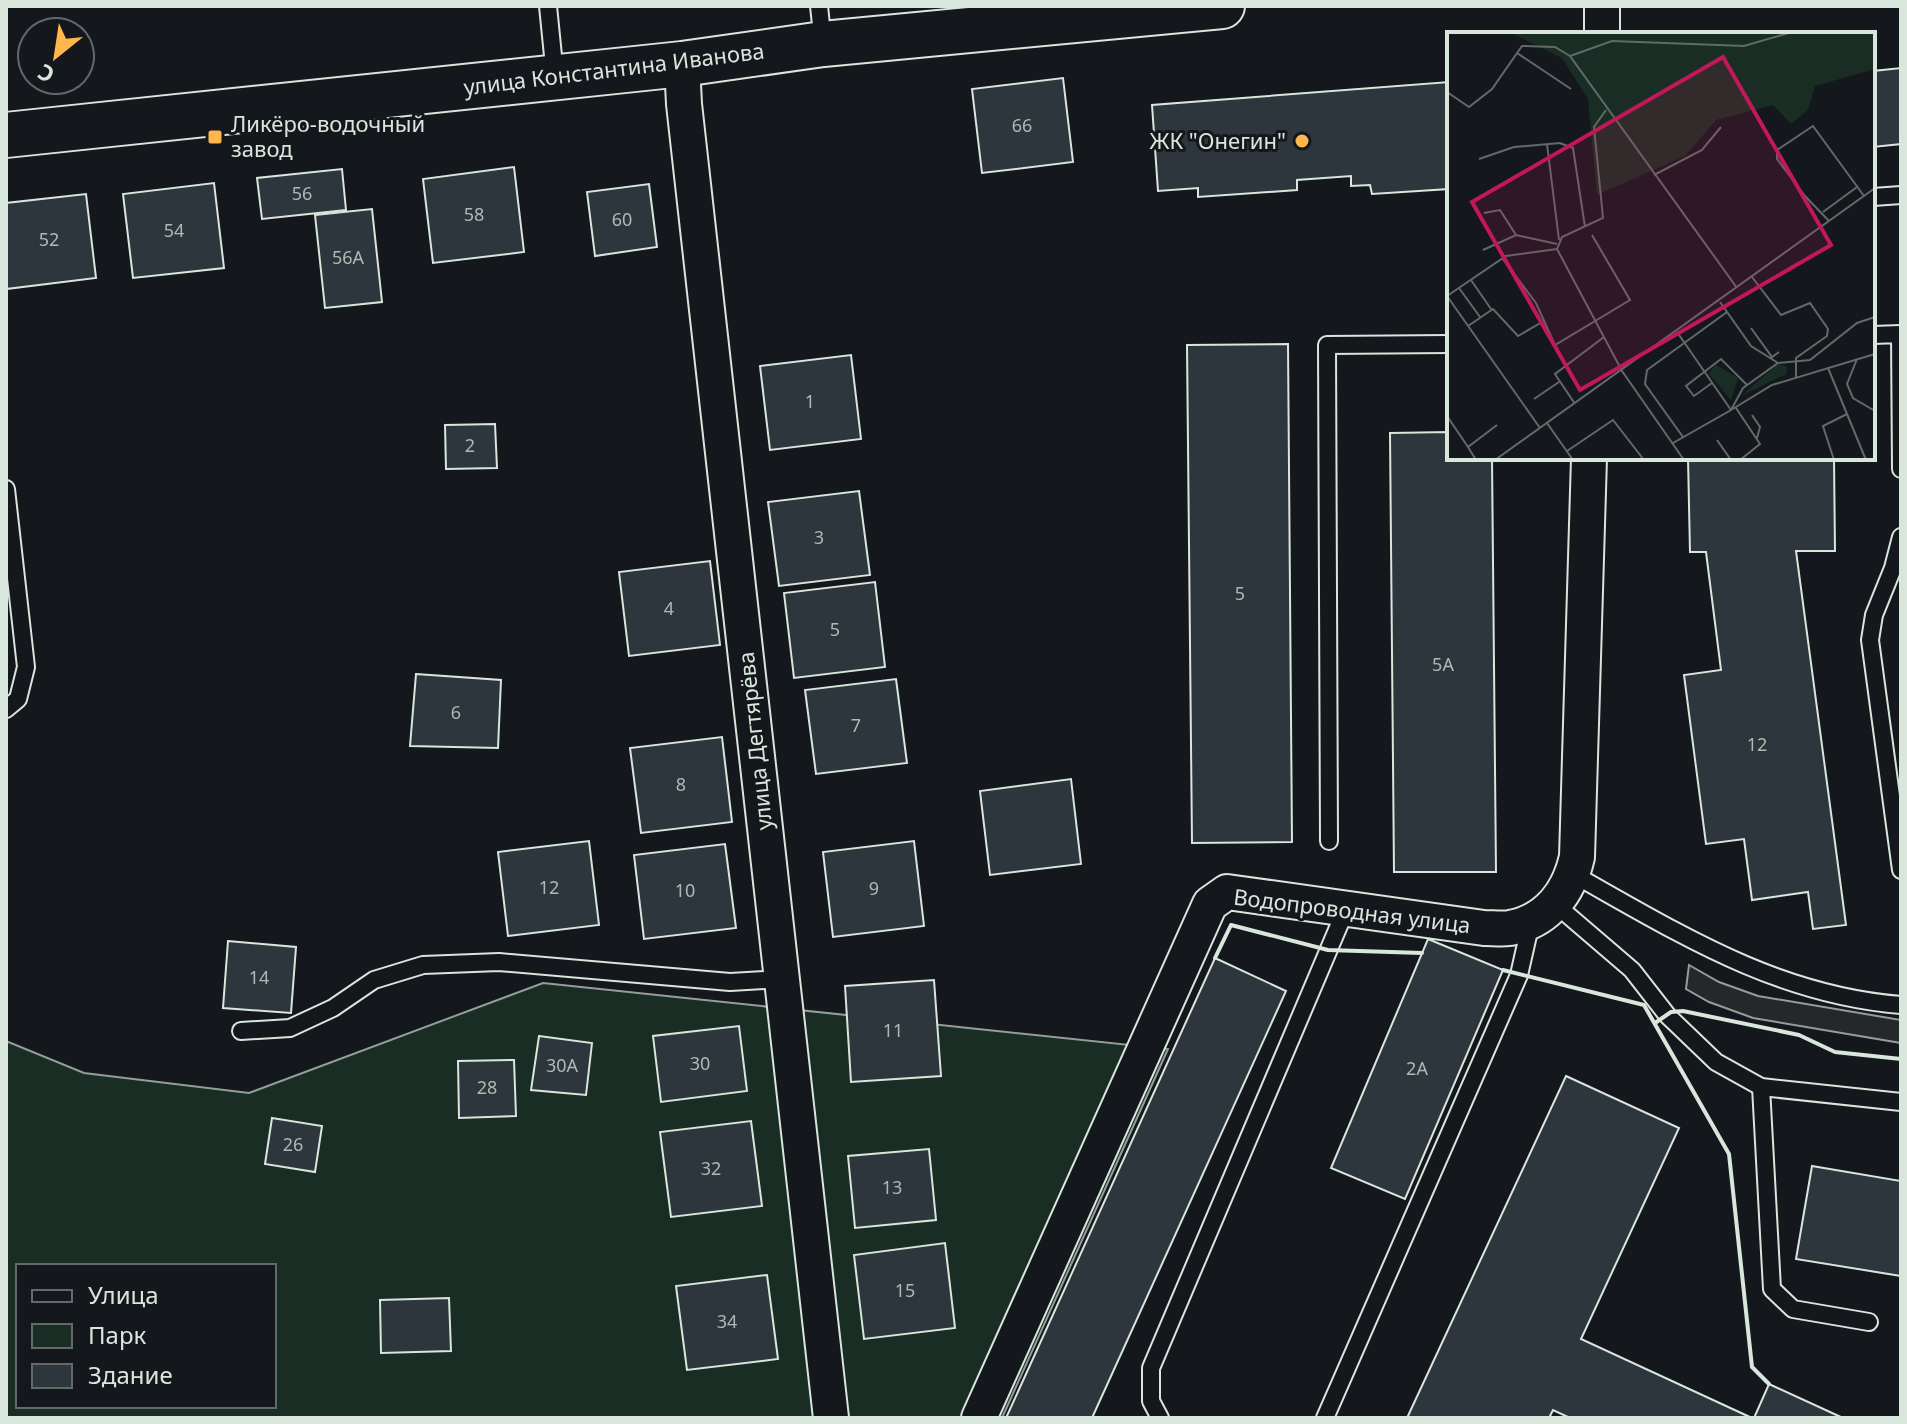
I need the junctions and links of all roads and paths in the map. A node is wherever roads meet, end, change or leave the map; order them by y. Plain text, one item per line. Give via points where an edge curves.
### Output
1 (548, 6) edge
2 (1222, 6) edge
3 (1602, 6) edge
4 (1164, 9) edge
5 (821, 25) edge
6 (1602, 32) edge
7 (682, 64) junction
8 (555, 77) junction
9 (6, 135) edge
10 (1901, 195) edge
11 (1875, 197) edge
12 (1875, 335) edge
13 (1447, 344) edge
14 (1589, 460) edge
15 (1901, 469) edge
16 (6, 489) edge
17 (1901, 537) edge
18 (6, 709) edge
19 (1329, 841) dead end
20 (1901, 870) edge
21 (1573, 874) junction
22 (1346, 909) junction
23 (1543, 913) junction
24 (782, 979) junction
25 (1901, 1005) edge
26 (241, 1031) dead end
27 (1761, 1087) junction
28 (1901, 1102) edge
29 (1869, 1322) dead end
30 (831, 1418) edge
31 (979, 1418) edge
32 (1160, 1418) edge
33 (1325, 1418) edge

1 - 8 lane
2 - 4 street, улица Константина Иванова
3 - 6 street
4 - 5 street, улица Константина Иванова
5 - 7 street, улица Константина Иванова
7 - 8 street, улица Константина Иванова
7 - 24 street, улица Дегтярёва
8 - 9 street, улица Константина Иванова
10 - 11 lane
12 - 15 lane via 1900,334
13 - 19 lane via 1327,345
14 - 21 street
16 - 18 lane via 26,667 18,699
17 - 20 lane via 1870,640
21 - 23 street via 1565,891
21 - 25 lane via 1695,942 1766,974 1834,995
22 - 23 street, Водопроводная улица via 1484,928 1509,928
22 - 31 street, Водопроводная улица via 1227,892 1210,904
22 - 32 lane via 1151,1368 1151,1401
23 - 27 lane via 1632,970 1667,1015 1716,1062
23 - 33 lane
24 - 26 lane via 730,982 499,962 423,965 374,980 290,1028
24 - 30 street, улица Дегтярёва
27 - 28 lane
27 - 29 lane via 1772,1289 1793,1309

